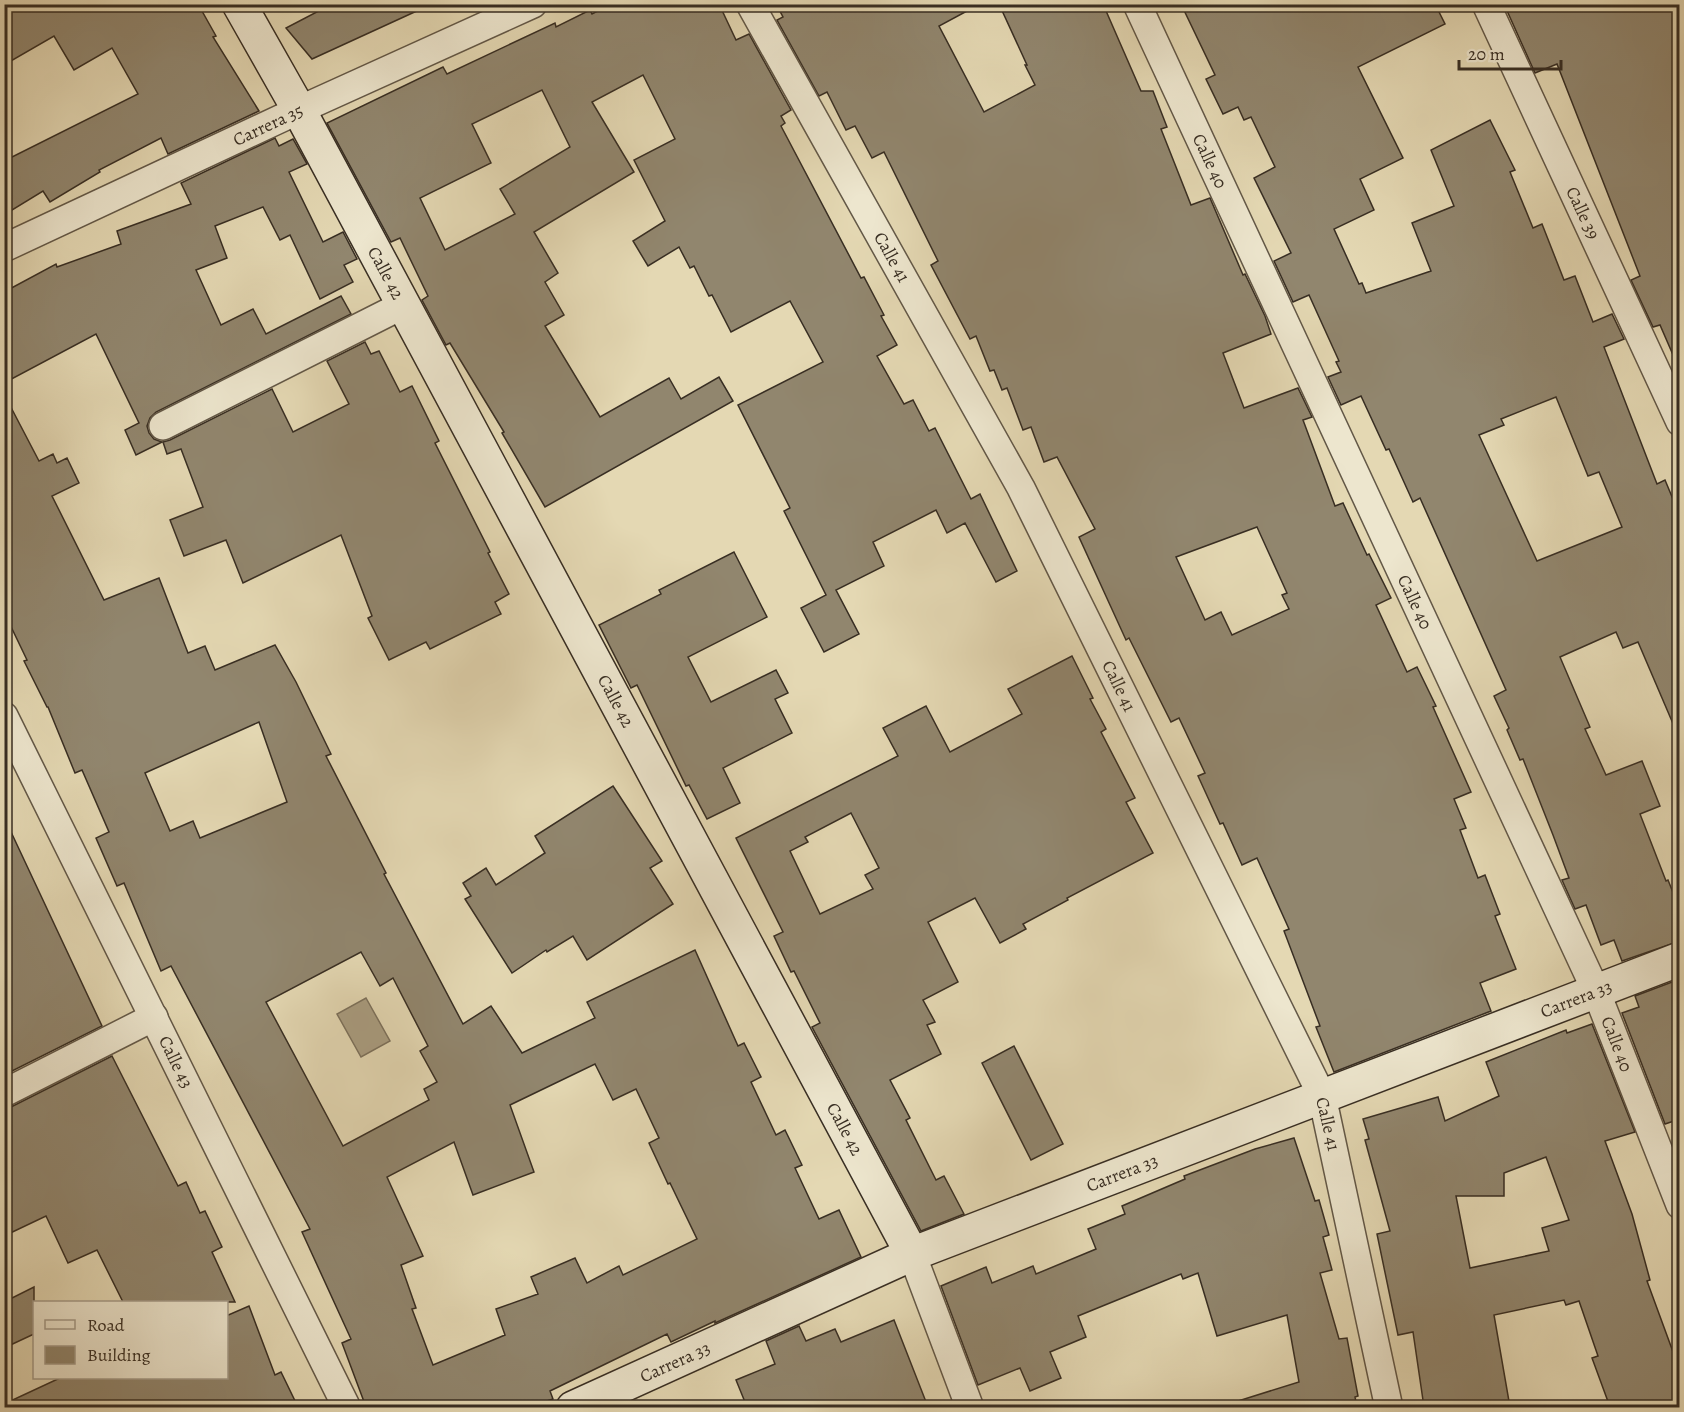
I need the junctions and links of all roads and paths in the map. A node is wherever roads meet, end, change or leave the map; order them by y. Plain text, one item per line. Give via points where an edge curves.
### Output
1 (239, 4) edge
2 (533, 4) edge
3 (750, 4) edge
4 (1137, 4) edge
5 (1486, 4) edge
6 (299, 110) junction
7 (4, 248) edge
8 (403, 304) junction
9 (1680, 422) edge
10 (163, 426) dead end
11 (4, 716) edge
12 (1680, 959) edge
13 (1596, 991) junction
14 (154, 1017) junction
15 (4, 1093) edge
16 (1322, 1096) junction
17 (1680, 1204) edge
18 (912, 1254) junction
19 (347, 1407) edge
20 (573, 1407) edge
21 (970, 1407) edge
22 (1389, 1407) edge

1 - 6 street, Calle 42
2 - 6 street, Carrera 35
3 - 16 street, Calle 41 via 1021,488
4 - 13 street, Calle 40
5 - 9 street, Calle 39
6 - 7 street, Carrera 35
6 - 8 street, Calle 42
8 - 10 street
8 - 18 street, Calle 42
11 - 14 street, Calle 43
12 - 13 street, Carrera 33
13 - 16 street, Carrera 33
13 - 17 street, Calle 40
14 - 15 street
14 - 19 street, Calle 43
16 - 18 street, Carrera 33
16 - 22 street, Calle 41
18 - 20 street, Carrera 33
18 - 21 street, Calle 42

